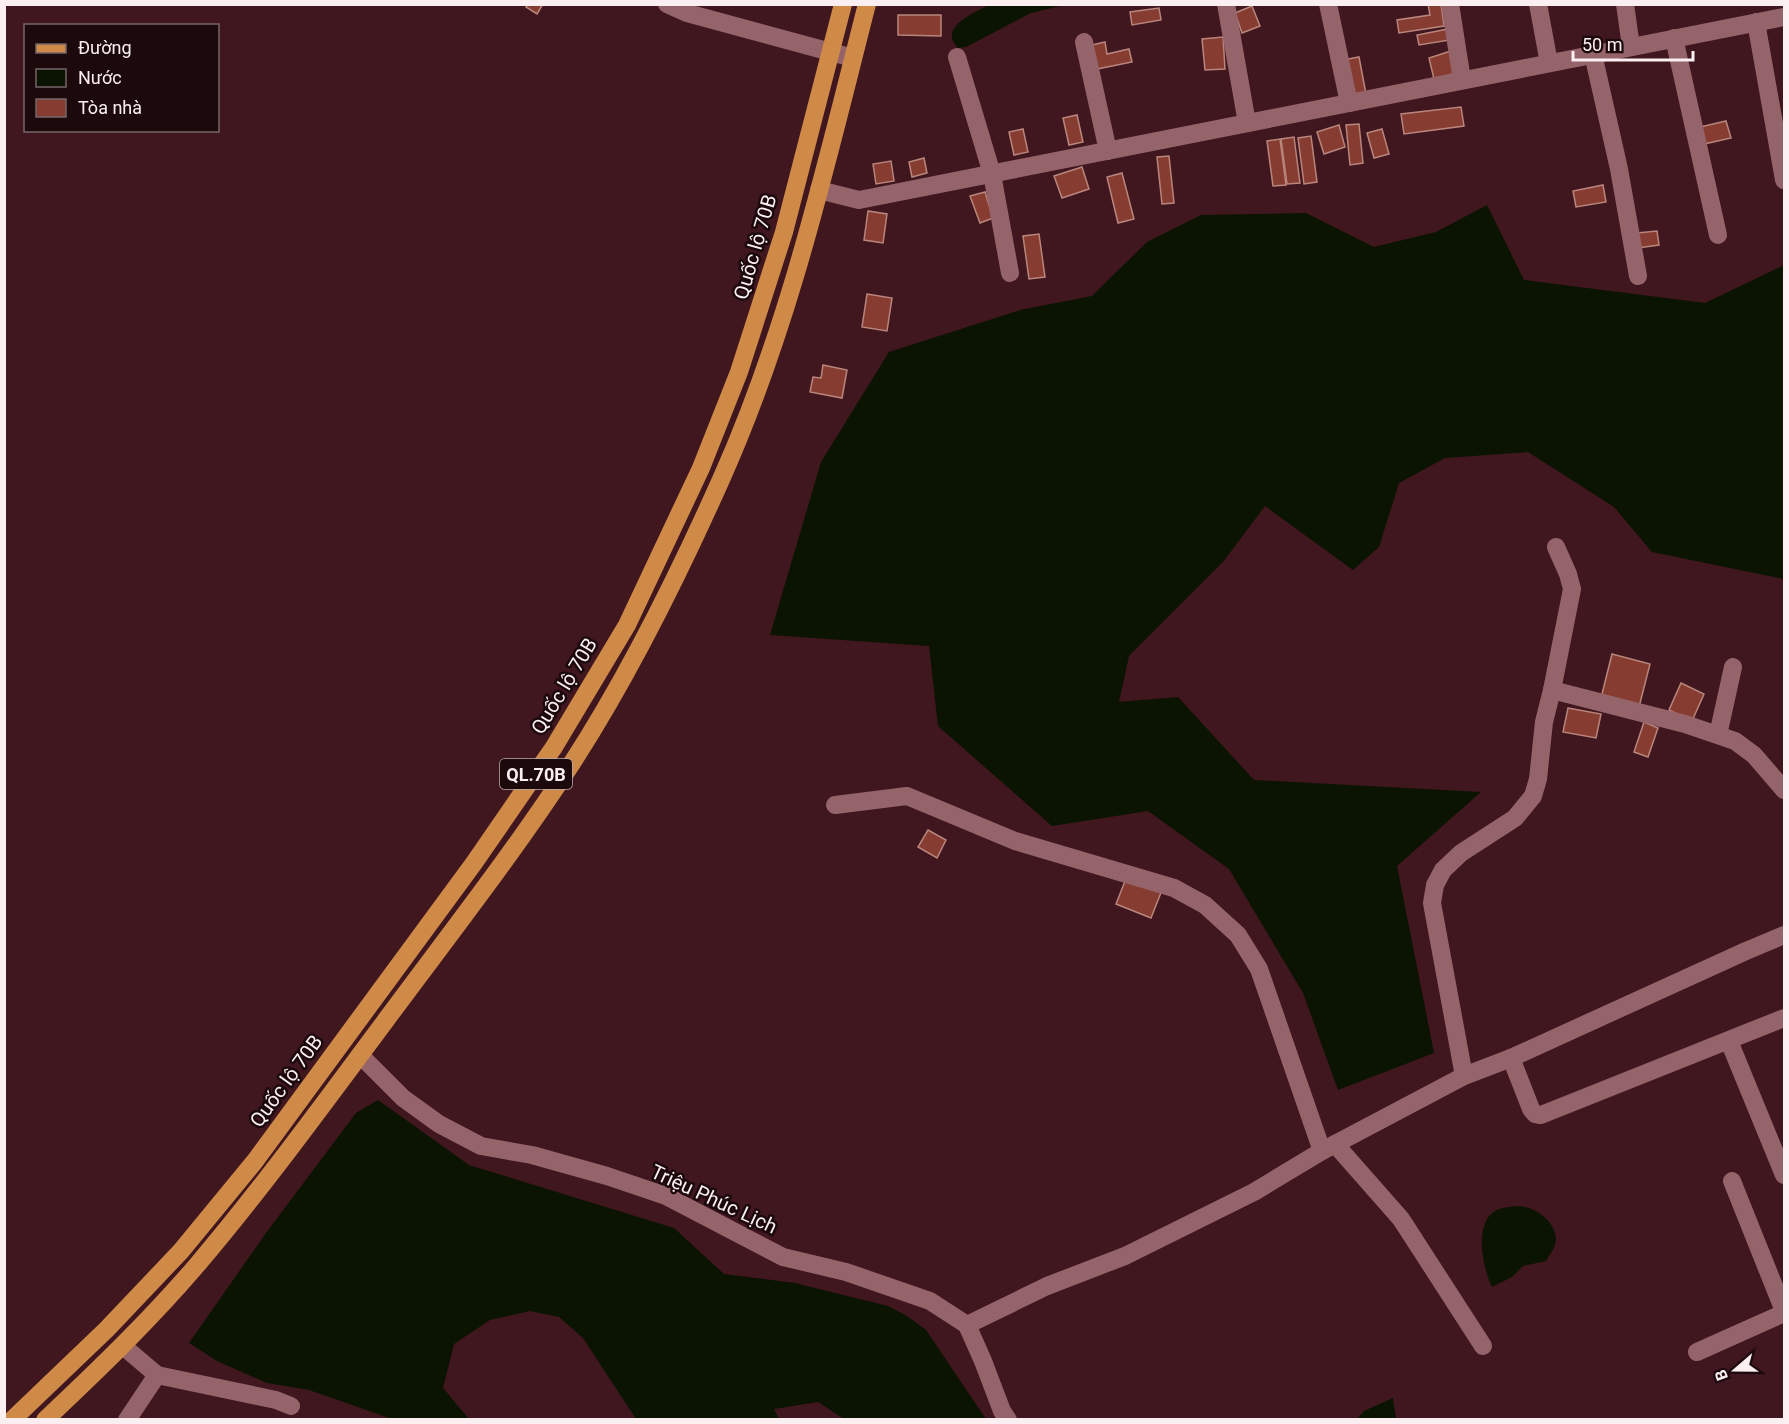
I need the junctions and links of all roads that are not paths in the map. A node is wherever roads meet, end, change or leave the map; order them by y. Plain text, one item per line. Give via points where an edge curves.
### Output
1 (667, 4) edge
2 (843, 4) edge
3 (867, 4) edge
4 (1226, 4) edge
5 (1328, 4) edge
6 (1450, 4) edge
7 (1538, 4) edge
8 (1625, 4) edge
9 (1785, 17) edge
10 (1756, 22) junction
11 (1674, 38) junction
12 (1084, 42) dead end
13 (833, 43) junction
14 (1631, 47) junction
15 (855, 50) junction
16 (1593, 54) junction
17 (957, 57) dead end
18 (1549, 63) junction
19 (1462, 80) junction
20 (1349, 103) junction
21 (1247, 123) junction
22 (1108, 151) junction
23 (992, 174) junction
24 (1785, 180) edge
25 (819, 190) junction
26 (1718, 235) dead end
27 (1010, 273) dead end
28 (1638, 276) dead end
29 (1556, 547) dead end
30 (1733, 667) dead end
31 (1552, 690) junction
32 (1718, 735) junction
33 (1785, 790) edge
34 (835, 805) dead end
35 (474, 863) junction
36 (493, 876) junction
37 (1785, 935) edge
38 (1784, 1021) edge
39 (1729, 1041) junction
40 (360, 1055) junction
41 (1510, 1058) junction
42 (1464, 1076) junction
43 (1328, 1147) junction
44 (1785, 1175) edge
45 (1732, 1181) dead end
46 (1785, 1312) edge
47 (967, 1325) junction
48 (123, 1346) junction
49 (1483, 1346) dead end
50 (1697, 1352) dead end
51 (157, 1375) junction
52 (291, 1406) dead end
53 (12, 1419) edge
54 (45, 1419) edge
55 (127, 1419) edge
56 (1008, 1419) edge

1 - 13 street via 687,13
2 - 13 main road, Quốc lộ 70B / QL.70B
3 - 15 main road, QL.70B
4 - 21 street
5 - 20 street
6 - 19 street
7 - 18 street
8 - 14 street
9 - 10 street
10 - 11 street
10 - 24 street
11 - 14 street
11 - 26 street
12 - 22 street
13 - 15 main road
13 - 35 main road, Quốc lộ 70B / QL.70B via 784,232 739,372 701,468 627,625 554,747
14 - 16 street
15 - 25 main road, QL.70B
16 - 18 street
16 - 28 street
17 - 23 street
18 - 19 street
19 - 20 street
20 - 21 street
21 - 22 street
22 - 23 street
23 - 25 street via 859,200
23 - 27 street
25 - 36 main road, QL.70B via 782,321 723,474 645,638 573,762
29 - 31 street via 1572,589
30 - 32 street
31 - 32 street
31 - 42 street via 1533,796 1515,818 1455,859 1435,885 1432,903
32 - 33 street via 1755,755
34 - 43 street via 907,796 1015,841 1174,888 1205,905 1238,935 1258,969
35 - 36 main road
35 - 53 main road, Quốc lộ 70B / QL.70B via 248,1170 181,1251 107,1329
36 - 40 main road, QL.70B
37 - 41 street
38 - 39 street
39 - 41 street via 1541,1115 1531,1109
39 - 44 street
40 - 47 street, Triệu Phúc Lịch via 403,1098 481,1146 532,1155 666,1197 783,1257 846,1272 930,1301
40 - 48 main road, QL.70B via 260,1188
41 - 42 street
42 - 43 street
43 - 47 street via 1254,1192 1125,1256 1047,1286
43 - 49 street via 1401,1219
45 - 46 street
46 - 50 street
47 - 56 street
48 - 51 street
48 - 54 main road, QL.70B
51 - 52 street
51 - 55 street

